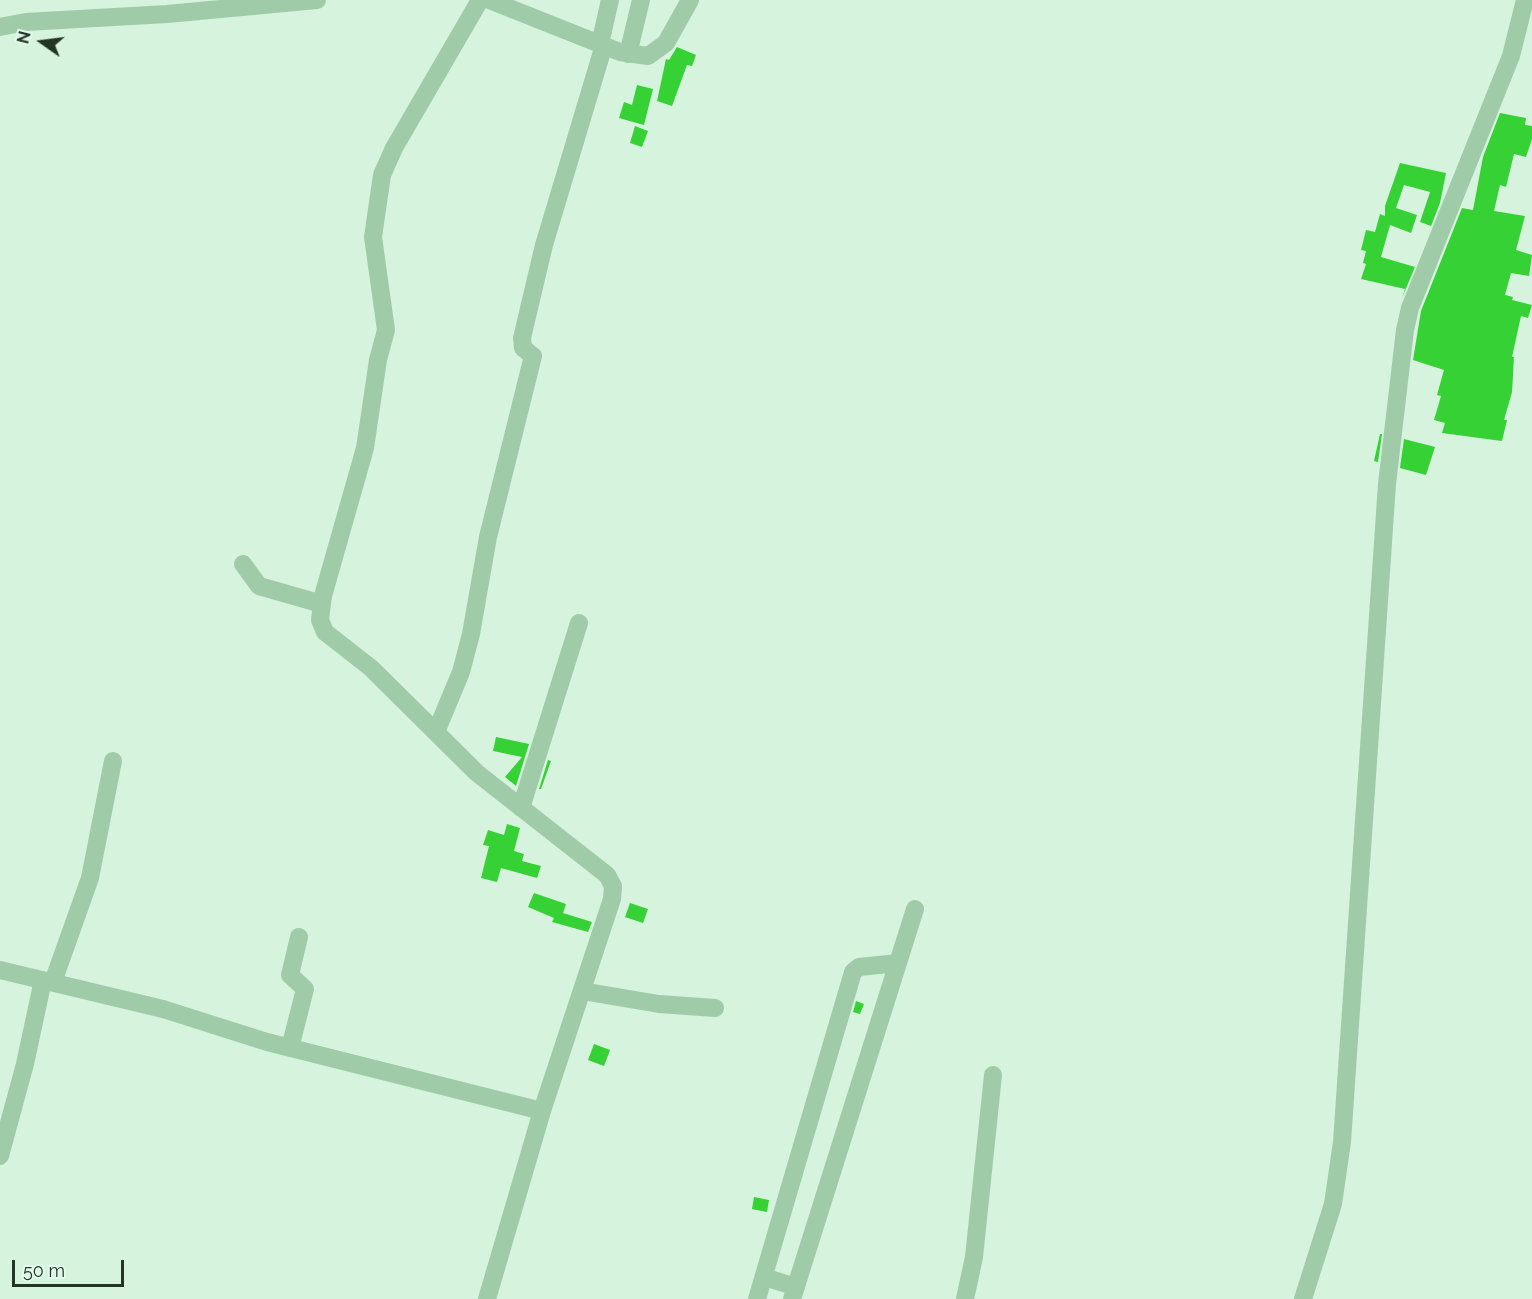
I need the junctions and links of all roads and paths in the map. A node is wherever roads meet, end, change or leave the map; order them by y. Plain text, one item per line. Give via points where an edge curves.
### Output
1 (317, 0) edge
2 (480, 0) edge
3 (489, 0) edge
4 (610, 0) edge
5 (641, 0) edge
6 (690, 0) edge
7 (1525, 0) edge
8 (0, 27) edge
9 (602, 45) junction
10 (628, 54) junction
11 (243, 564) dead end
12 (322, 604) junction
13 (579, 623) dead end
14 (436, 732) junction
15 (113, 761) dead end
16 (521, 808) junction
17 (915, 909) dead end
18 (298, 937) dead end
19 (898, 963) junction
20 (0, 970) edge
21 (48, 981) junction
22 (582, 991) junction
23 (715, 1008) dead end
24 (290, 1048) junction
25 (993, 1075) dead end
26 (542, 1111) junction
27 (0, 1156) edge
28 (764, 1277) junction
29 (794, 1293) edge
30 (488, 1299) edge
31 (757, 1299) edge
32 (965, 1299) edge
33 (1303, 1299) edge

1 - 8 street
2 - 12 street via 382,175 373,237 386,330 365,448
3 - 9 street
4 - 9 street
5 - 10 street
6 - 10 street via 659,50 648,56
7 - 33 street via 1510,56 1410,308 1405,330 1387,484 1342,1142 1333,1204
9 - 10 street
9 - 14 street via 544,245 522,338 523,348 533,356 488,537 465,658
11 - 12 street via 259,586
12 - 14 street via 320,620 325,632 371,668
13 - 16 street
14 - 16 street via 477,773
15 - 21 street via 90,878
16 - 22 street via 607,875 613,886
17 - 19 street
18 - 24 street via 290,975 305,989
19 - 28 street via 859,967 853,972
19 - 29 street
20 - 21 street
21 - 24 street
21 - 27 street
22 - 23 street via 659,1004
22 - 26 street
24 - 26 street
25 - 32 street via 974,1257
26 - 30 street
28 - 29 street
28 - 31 street

